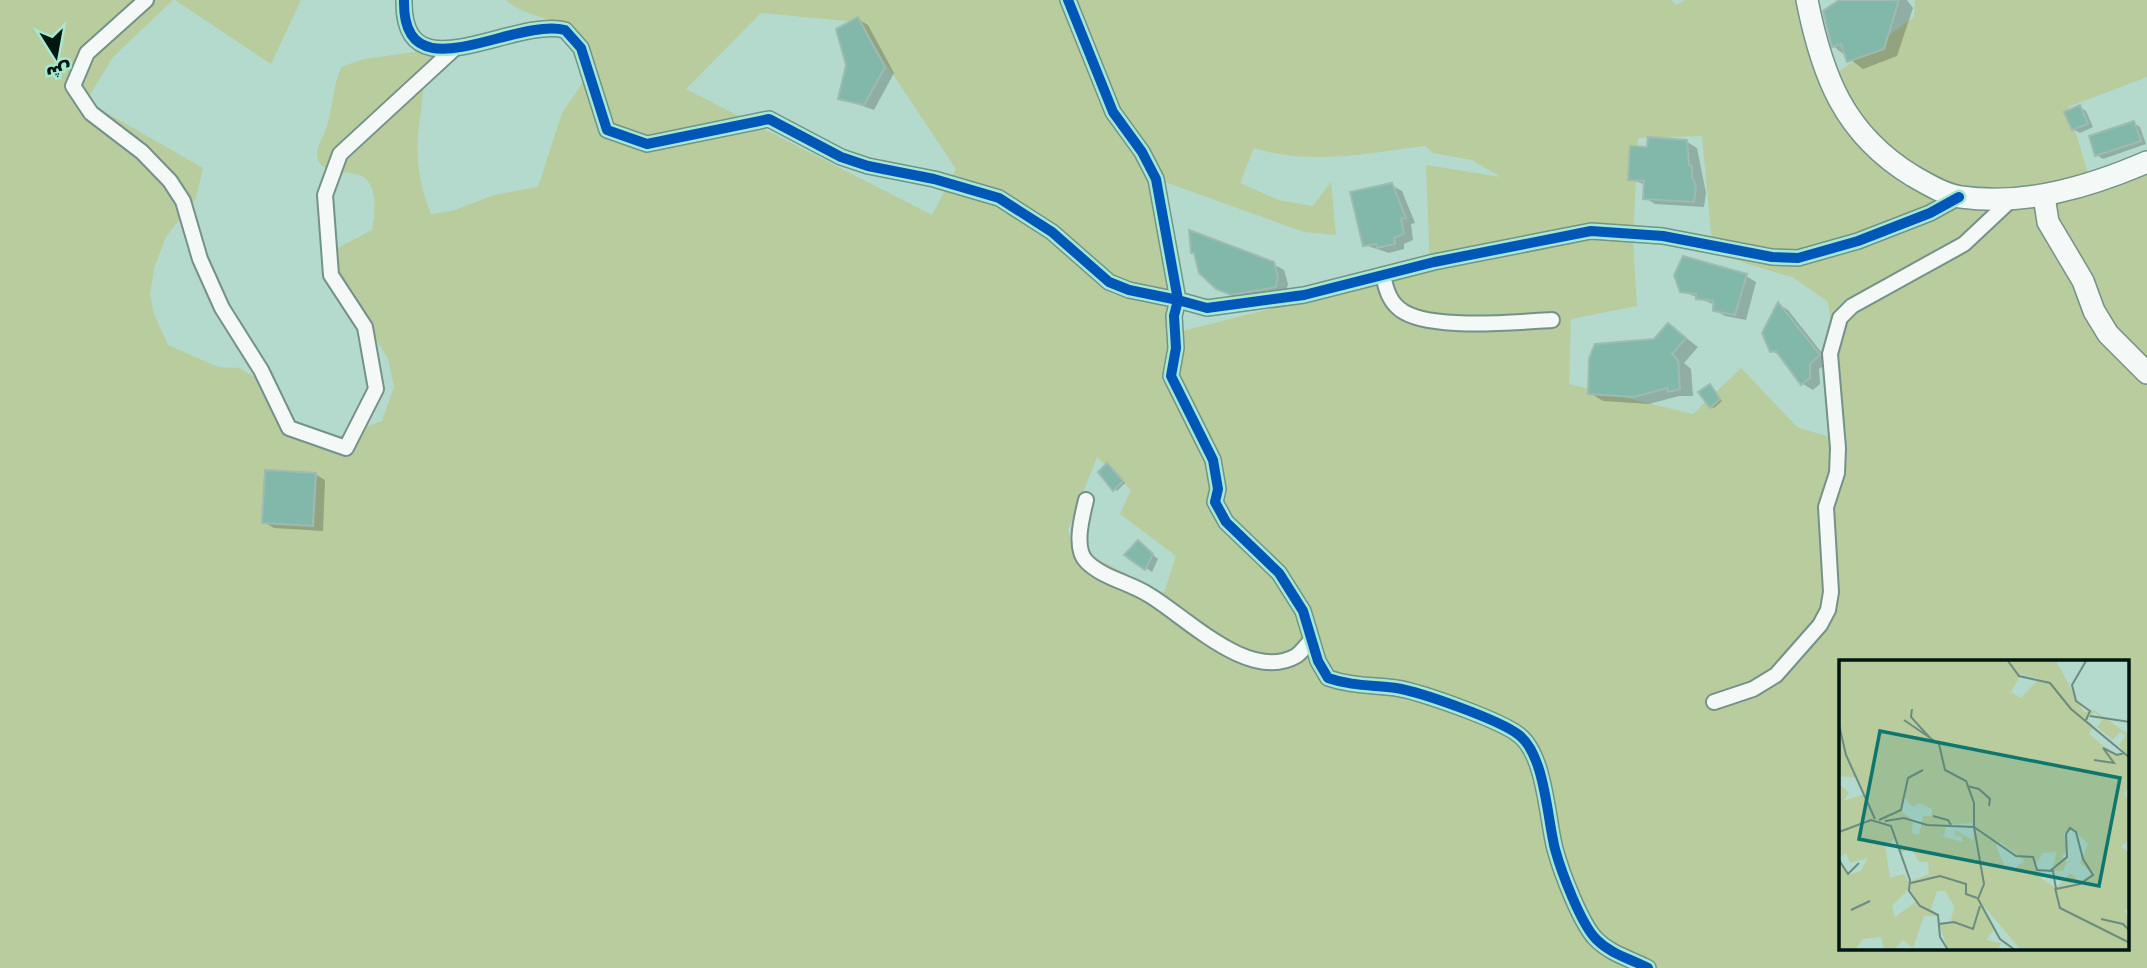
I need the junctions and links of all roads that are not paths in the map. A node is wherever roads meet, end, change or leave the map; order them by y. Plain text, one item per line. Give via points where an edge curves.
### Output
1 (146, 0) edge
2 (404, 0) edge
3 (1068, 0) edge
4 (1807, 0) edge
5 (454, 48) junction
6 (2147, 162) edge
7 (2044, 196) junction
8 (1959, 197) junction
9 (2013, 198) junction
10 (1383, 275) junction
11 (1178, 300) junction
12 (1552, 320) dead end
13 (2147, 373) edge
14 (1086, 500) dead end
15 (1311, 641) junction
16 (1714, 702) dead end
17 (1648, 968) edge

1 - 5 street via 88,53 73,86 92,113 142,152 183,201 200,259 222,308 261,370 289,428 346,447 376,389 365,327 331,275 325,195 340,155
2 - 5 street via 404,23 410,37 426,48
3 - 11 street via 1113,112 1156,178
4 - 8 street via 1823,62 1851,123 1900,168
5 - 11 street via 544,27 565,30 581,48 607,130 623,138 647,144 769,119 841,157 999,198 1052,232 1109,282
6 - 7 street
7 - 9 street
7 - 13 street via 2048,222 2083,281 2094,311 2108,334
8 - 9 street
8 - 10 street via 1871,236 1798,258 1663,236 1591,231
9 - 16 street via 1964,244 1852,306 1840,318 1830,354 1838,448 1837,473 1826,507 1828,610 1776,675 1753,689
10 - 11 street via 1253,303 1207,308
10 - 12 street via 1392,300 1412,316 1457,323
11 - 15 street via 1171,376 1213,460 1216,502 1226,522 1279,573 1303,611
14 - 15 street via 1080,547 1087,562 1150,595 1203,636 1250,657 1274,662 1296,656
15 - 17 street via 1328,678 1359,687 1399,689 1501,722 1527,741 1537,764 1555,850 1580,915 1596,939

